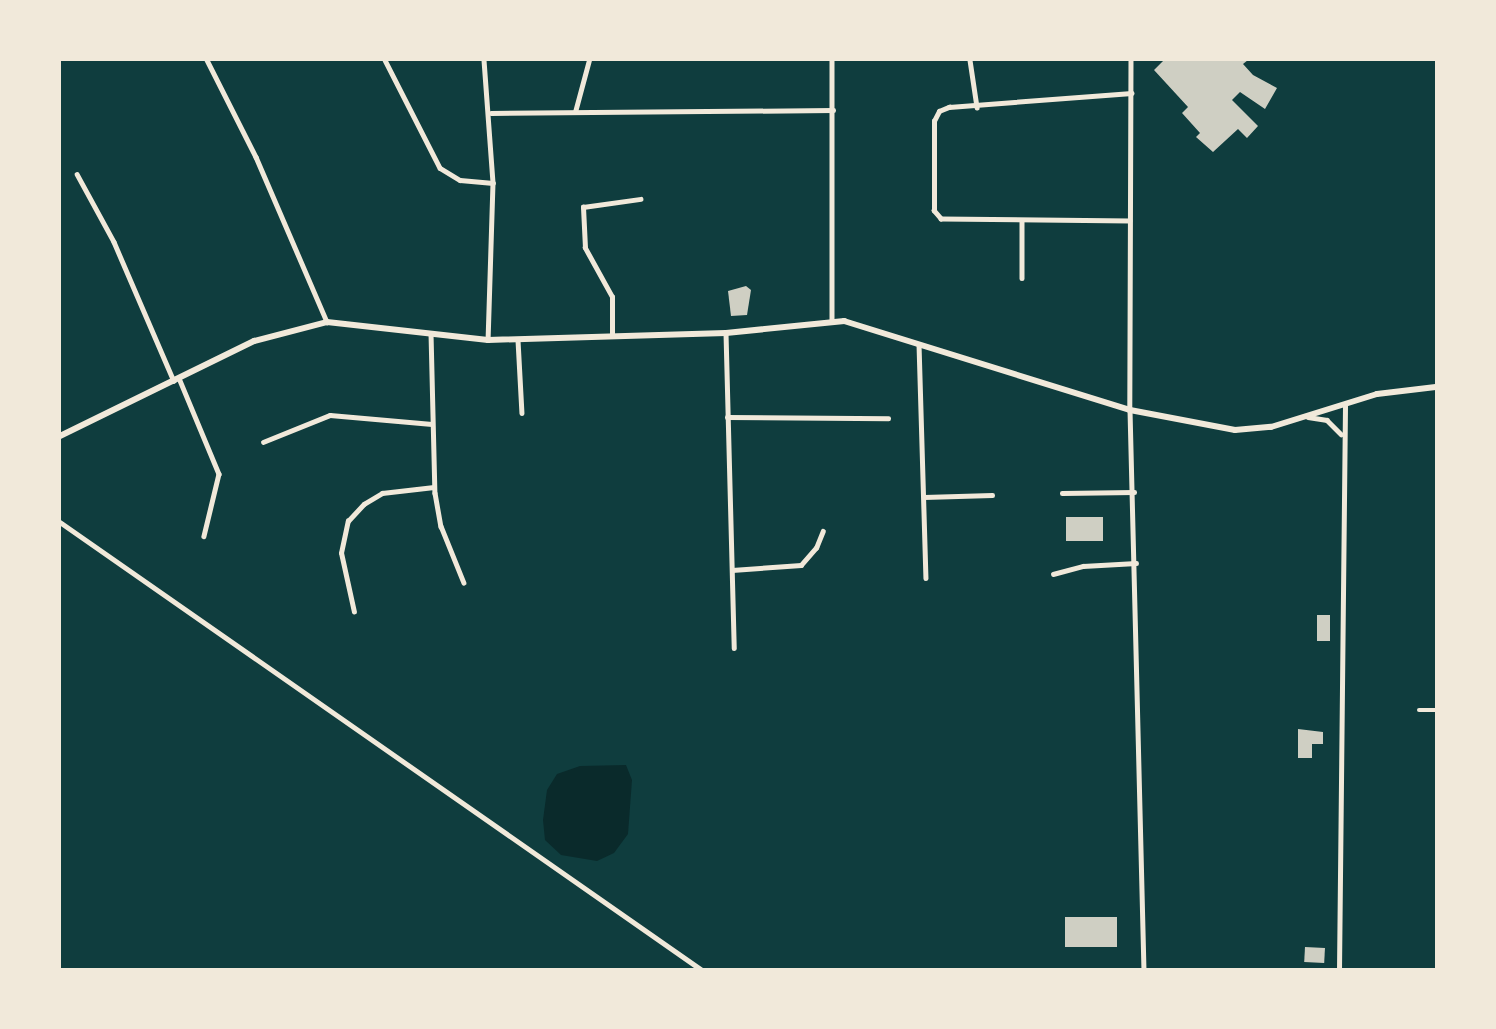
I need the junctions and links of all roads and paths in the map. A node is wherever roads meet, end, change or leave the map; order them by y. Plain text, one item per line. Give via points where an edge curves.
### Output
1 (207, 60) edge
2 (385, 60) edge
3 (484, 60) edge
4 (589, 60) edge
5 (831, 60) edge
6 (970, 60) edge
7 (1131, 60) edge
8 (1131, 93) junction
9 (977, 107) junction
10 (834, 110) junction
11 (575, 112) junction
12 (491, 113) junction
13 (76, 174) dead end
14 (493, 183) junction
15 (640, 199) dead end
16 (1022, 221) junction
17 (1130, 221) junction
18 (1022, 278) dead end
19 (832, 321) junction
20 (327, 323) junction
21 (432, 332) junction
22 (726, 333) junction
23 (612, 336) junction
24 (488, 340) junction
25 (518, 340) junction
26 (919, 344) junction
27 (176, 379) junction
28 (1437, 387) edge
29 (1345, 405) junction
30 (1130, 410) junction
31 (522, 413) dead end
32 (1307, 416) junction
33 (727, 417) junction
34 (888, 418) dead end
35 (432, 424) junction
36 (60, 436) edge
37 (1343, 437) junction
38 (263, 442) dead end
39 (435, 487) junction
40 (1134, 492) junction
41 (1062, 493) dead end
42 (992, 495) dead end
43 (924, 497) junction
44 (60, 522) edge
45 (822, 531) dead end
46 (204, 536) dead end
47 (1136, 563) junction
48 (732, 570) junction
49 (1053, 574) dead end
50 (926, 578) dead end
51 (464, 583) dead end
52 (354, 612) dead end
53 (734, 648) dead end
54 (1419, 710) dead end
55 (1437, 710) edge
56 (702, 970) edge
57 (1144, 970) edge
58 (1339, 970) edge

1 - 20 street via 256,157
2 - 14 street via 440,168 460,180
3 - 12 street
4 - 11 street
5 - 10 street
6 - 9 street
7 - 8 street
8 - 9 street
8 - 17 street
9 - 16 street via 949,107 936,116 934,211 946,221
10 - 11 street
10 - 19 street
11 - 12 street
12 - 14 street
13 - 27 street via 114,242
14 - 24 street
15 - 23 street via 583,207 585,248 612,297
16 - 17 street
16 - 18 street
17 - 30 street
19 - 22 main road
19 - 26 main road
20 - 21 main road
20 - 27 main road via 267,336
21 - 24 main road
21 - 35 street
22 - 23 main road
22 - 33 street
23 - 25 main road
24 - 25 main road
25 - 31 street
26 - 30 main road
26 - 43 street
27 - 36 main road
27 - 46 street via 219,474
28 - 29 main road via 1387,392
29 - 32 main road
29 - 37 street
30 - 32 main road via 1234,430
30 - 40 street
32 - 37 street via 1338,426
33 - 34 street
33 - 48 street
35 - 38 street via 330,415
35 - 39 street
37 - 58 street
39 - 51 street via 441,527
39 - 52 street via 382,493 348,522 341,553
40 - 41 street
40 - 47 street
42 - 43 street
43 - 50 street
44 - 56 street
45 - 48 street via 816,548 801,565
47 - 49 street via 1083,566
47 - 57 street
48 - 53 street
54 - 55 street

